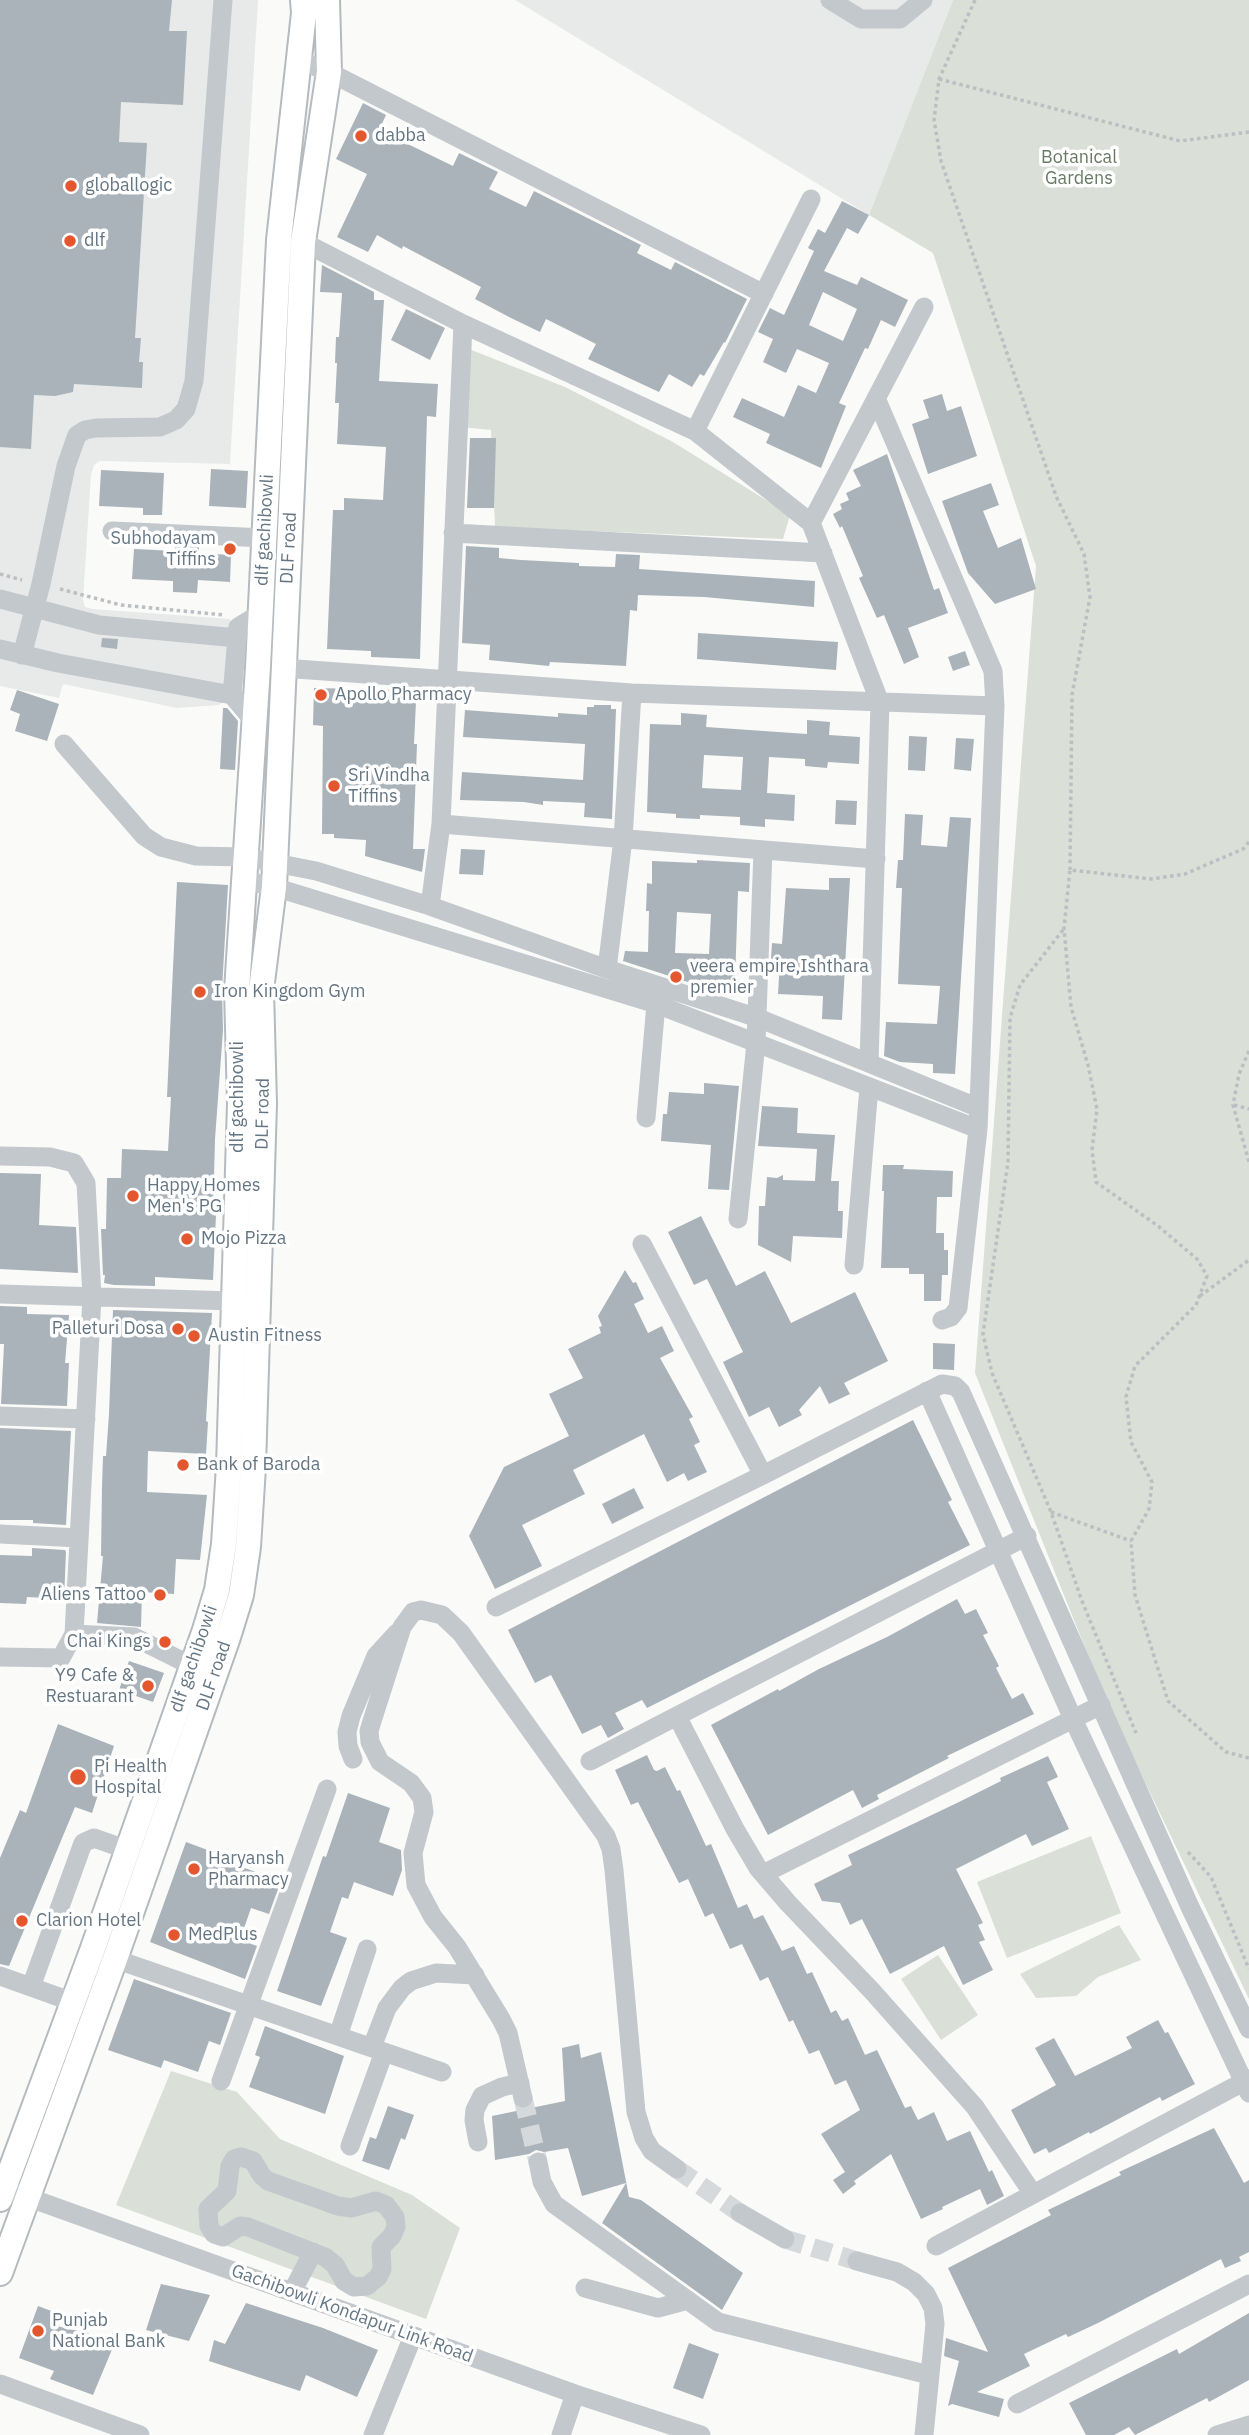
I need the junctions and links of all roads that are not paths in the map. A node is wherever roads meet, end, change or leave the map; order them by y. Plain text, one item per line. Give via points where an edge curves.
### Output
1 (223, 0) edge
2 (303, 0) edge
3 (327, 0) edge
4 (830, 0) edge
5 (923, 0) edge
6 (298, 60) junction
7 (330, 72) junction
8 (811, 198) dead end
9 (303, 242) junction
10 (764, 293) junction
11 (924, 307) dead end
12 (463, 324) junction
13 (876, 398) junction
14 (695, 431) junction
15 (811, 523) junction
16 (111, 531) dead end
17 (453, 533) junction
18 (265, 537) junction
19 (823, 553) junction
20 (0, 599) edge
21 (35, 607) junction
22 (245, 628) junction
23 (0, 649) edge
24 (22, 655) junction
25 (282, 668) junction
26 (446, 681) junction
27 (632, 693) junction
28 (232, 695) junction
29 (880, 703) junction
30 (995, 706) junction
31 (254, 721) junction
32 (64, 744) dead end
33 (441, 824) junction
34 (623, 839) junction
35 (763, 850) junction
36 (876, 859) junction
37 (244, 869) junction
38 (274, 875) junction
39 (430, 906) junction
40 (607, 969) junction
41 (656, 1004) junction
42 (758, 1018) junction
43 (756, 1043) junction
44 (869, 1063) junction
45 (869, 1087) junction
46 (979, 1108) junction
47 (646, 1118) dead end
48 (978, 1129) junction
49 (0, 1156) edge
50 (738, 1219) dead end
51 (642, 1244) dead end
52 (854, 1265) dead end
53 (0, 1294) edge
54 (92, 1297) junction
55 (234, 1301) junction
56 (942, 1320) dead end
57 (927, 1391) junction
58 (0, 1416) edge
59 (86, 1419) junction
60 (763, 1475) junction
61 (0, 1534) edge
62 (1027, 1536) junction
63 (79, 1538) junction
64 (998, 1549) junction
65 (496, 1607) dead end
66 (402, 1627) junction
67 (74, 1634) junction
68 (0, 1657) edge
69 (192, 1666) junction
70 (1101, 1705) junction
71 (677, 1716) junction
72 (1073, 1719) junction
73 (353, 1759) dead end
74 (590, 1761) dead end
75 (327, 1788) dead end
76 (128, 1850) junction
77 (763, 1874) junction
78 (367, 1949) dead end
79 (115, 1959) junction
80 (475, 1975) junction
81 (0, 1976) edge
82 (31, 1987) junction
83 (73, 2002) junction
84 (249, 2006) junction
85 (1249, 2029) edge
86 (338, 2036) junction
87 (378, 2049) junction
88 (442, 2072) dead end
89 (221, 2081) dead end
90 (1247, 2085) edge
91 (478, 2142) dead end
92 (350, 2146) dead end
93 (538, 2162) tunnel mouth
94 (677, 2169) tunnel mouth
95 (8, 2193) edge
96 (1034, 2194) junction
97 (740, 2213) tunnel mouth
98 (785, 2239) tunnel mouth
99 (936, 2246) dead end
100 (313, 2252) junction
101 (857, 2261) tunnel mouth
102 (0, 2273) edge
103 (1249, 2284) edge
104 (585, 2288) dead end
105 (292, 2292) junction
106 (688, 2300) junction
107 (413, 2336) junction
108 (929, 2375) junction
109 (0, 2384) edge
110 (575, 2394) junction
111 (1017, 2404) dead end
112 (1249, 2425) edge
113 (140, 2435) edge
114 (373, 2435) edge
115 (561, 2435) edge
116 (701, 2435) edge
117 (924, 2435) edge
118 (1217, 2435) edge

1 - 21 street via 194,381 186,409 160,427 96,428 77,435
2 - 6 main road, dlf gachibowli
3 - 7 main road, DLF road
4 - 5 street via 862,19 900,19
6 - 7 street
6 - 18 main road, dlf gachibowli via 279,240
7 - 9 main road, DLF road
7 - 10 street
8 - 10 street
9 - 12 street
9 - 25 main road, DLF road
10 - 14 street
11 - 13 street
12 - 14 street
12 - 17 street
13 - 15 street
13 - 30 street via 992,671
14 - 15 street
15 - 19 street
16 - 18 street
17 - 19 street
17 - 26 street
18 - 22 main road, dlf gachibowli
19 - 29 street
20 - 21 street
21 - 22 street via 115,627
21 - 24 street
22 - 28 street
22 - 31 main road, dlf gachibowli
23 - 24 street
24 - 28 street
25 - 26 street
25 - 38 main road, DLF road
26 - 27 street
26 - 33 street
27 - 29 street
27 - 34 street
28 - 31 street
29 - 30 street
29 - 36 street
30 - 46 street
31 - 37 main road, dlf gachibowli
32 - 37 street via 144,836 161,847
33 - 34 street
33 - 39 street
34 - 35 street
34 - 40 street
35 - 36 street
35 - 42 street
36 - 44 street
37 - 38 street
37 - 55 main road, dlf gachibowli via 237,990 240,1103
38 - 39 street via 316,871
38 - 41 street
38 - 79 main road, DLF road via 261,990 264,1104 254,1453 241,1595
39 - 40 street
40 - 42 street
41 - 43 street
41 - 47 street
42 - 43 street
42 - 44 street
43 - 45 street
43 - 50 street
44 - 46 street
45 - 48 street
45 - 52 street
46 - 48 street
48 - 56 street via 958,1308
49 - 54 street via 50,1157 74,1163 86,1183
51 - 60 street
53 - 54 street
54 - 55 street
54 - 59 street
55 - 69 main road, dlf gachibowli via 224,1544 217,1590
57 - 60 street
57 - 62 street via 942,1384 961,1392
57 - 64 street
58 - 59 street
59 - 63 street
60 - 65 street
61 - 63 street
62 - 64 street
62 - 70 street
63 - 67 street
64 - 71 street
64 - 72 street
66 - 73 street via 376,1656 364,1681 347,1732
66 - 80 street via 369,1731 370,1742 380,1762 411,1783 422,1798 424,1812 413,1853 416,1885
66 - 94 street via 421,1609 452,1623 606,1836 614,1870 636,2112 652,2151
67 - 68 street via 61,1658
67 - 69 street via 134,1637
69 - 76 main road, dlf gachibowli
70 - 72 street
70 - 85 street via 1189,1907
71 - 74 street
71 - 77 street
72 - 77 street
72 - 90 street
75 - 84 street
76 - 82 street via 94,1838 83,1843
76 - 83 main road, dlf gachibowli
77 - 96 street via 975,2107
78 - 86 street
79 - 84 street
79 - 95 main road, DLF road
80 - 87 street via 436,1973 411,1981 387,2008
80 - 91 street via 508,2033 521,2091 502,2087 482,2096 474,2120
81 - 82 street
82 - 83 street
83 - 95 main road, dlf gachibowli
84 - 86 street
84 - 89 street
86 - 87 street
87 - 88 street
87 - 92 street
90 - 96 street
93 - 106 street via 554,2204
95 - 102 main road, DLF road
95 - 105 street, Gachibowli Kondapur Link Road
96 - 99 street
97 - 98 street
100 - 100 street via 246,2227 223,2237 214,2234 208,2209 227,2191 234,2159 250,2158 268,2180 338,2206 351,2208 379,2201 395,2217 396,2231 381,2247 380,2274 367,2286 349,2285 333,2263
100 - 105 street
101 - 108 street via 897,2272 926,2294 935,2324
103 - 111 street
104 - 106 street via 658,2308
105 - 107 street, Gachibowli Kondapur Link Road
106 - 108 street via 718,2322
107 - 110 street, Gachibowli Kondapur Link Road
107 - 114 street
108 - 117 street
109 - 113 street
110 - 115 street
110 - 116 street, Gachibowli Kondapur Link Road
112 - 118 street

